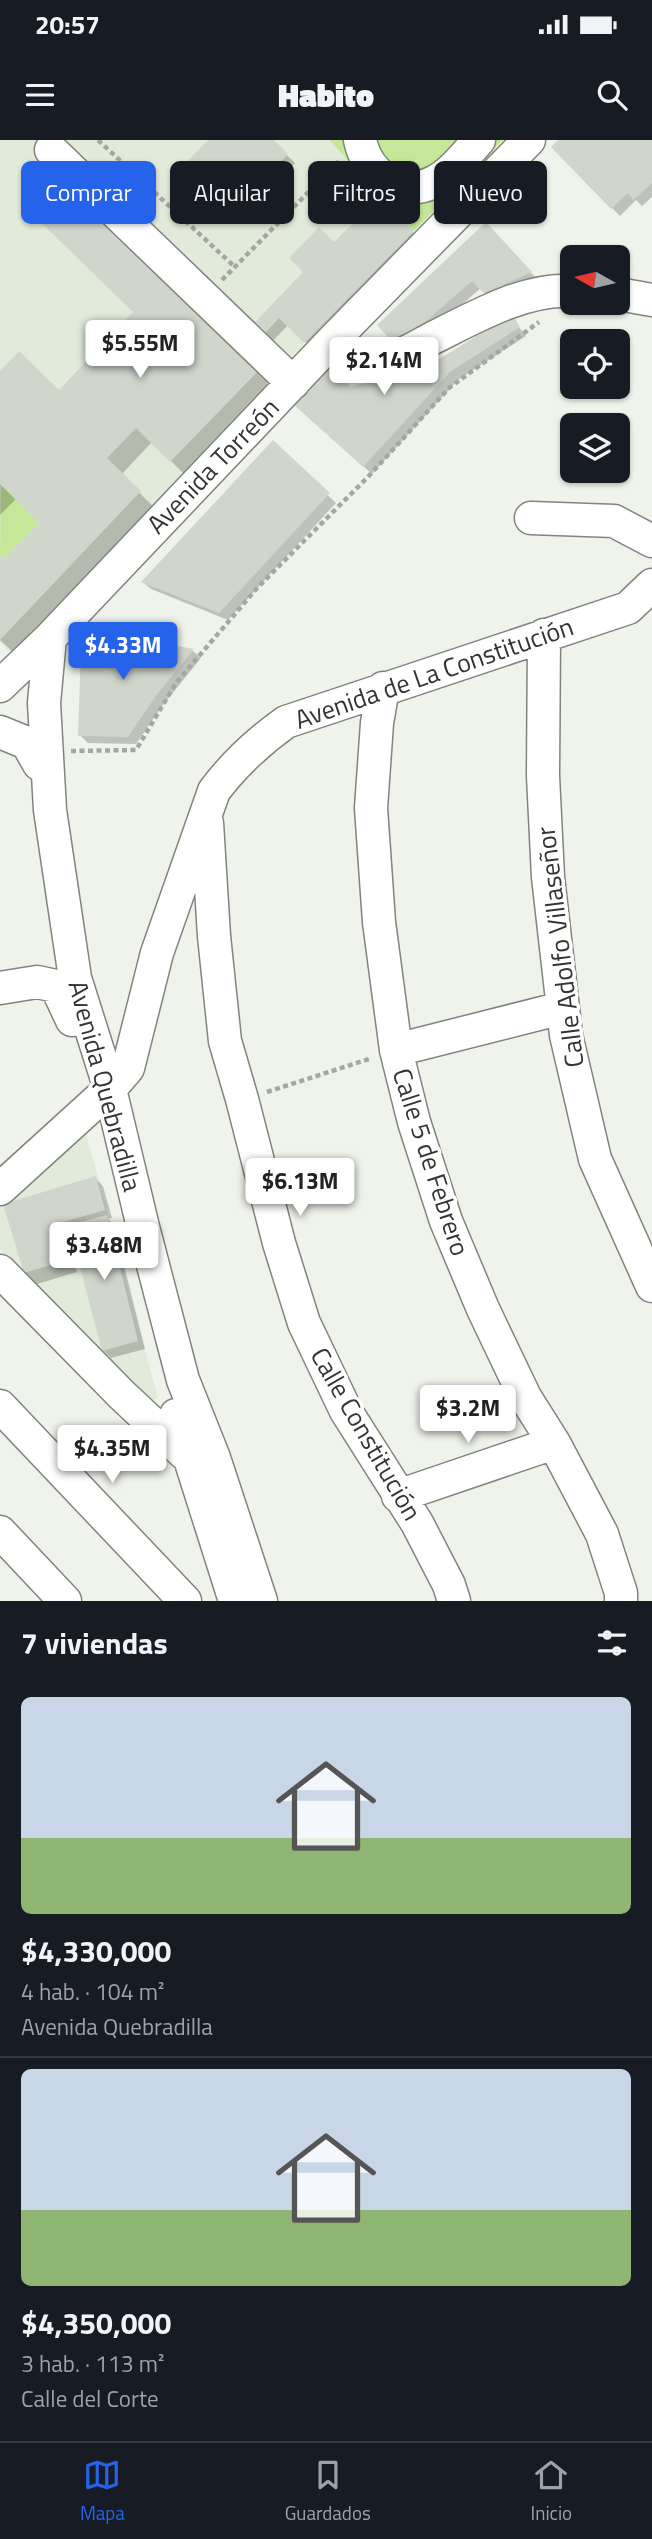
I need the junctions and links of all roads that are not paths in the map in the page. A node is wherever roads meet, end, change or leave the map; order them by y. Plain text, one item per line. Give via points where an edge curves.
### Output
1 (479, 140) edge
2 (528, 140) edge
3 (51, 150) dead end
4 (350, 150) edge
5 (560, 291) edge
6 (630, 297) edge
7 (652, 300) edge
8 (334, 339) junction
9 (293, 383) junction
10 (531, 518) dead end
11 (652, 541) edge
12 (652, 584) edge
13 (544, 635) junction
14 (50, 638) junction
15 (5, 672) edge
16 (383, 688) junction
17 (0, 732) edge
18 (43, 757) junction
19 (206, 811) junction
20 (0, 988) edge
21 (562, 1008) junction
22 (396, 1050) junction
23 (103, 1095) junction
24 (0, 1189) edge
25 (0, 1271) edge
26 (652, 1286) edge
27 (0, 1406) edge
28 (554, 1443) junction
29 (190, 1458) junction
30 (398, 1496) junction
31 (0, 1532) edge
32 (65, 1601) edge
33 (185, 1601) edge
34 (235, 1601) edge
35 (261, 1601) edge
36 (454, 1601) edge
37 (621, 1601) edge

1 - 4 street via 445,175 416,187 389,182 377,174 363,153
2 - 8 street, Avenida Torreón
3 - 9 street
5 - 8 street via 518,299 398,356 373,362
6 - 7 street
8 - 9 street, Avenida Torreón
9 - 14 street, Avenida Torreón
10 - 11 street via 614,521
12 - 13 street, Avenida de La Constitución via 628,608
13 - 16 street, Avenida de La Constitución
13 - 21 street, Calle Adolfo Villaseñor via 544,801
14 - 15 street, Avenida Torreón
14 - 18 street, Avenida Quebradilla
15 - 18 street via 25,692
16 - 19 street, Avenida de La Constitución via 286,722 229,770
16 - 22 street, Calle 5 de Febrero via 371,807 379,922
17 - 18 street via 27,743
18 - 23 street, Avenida Quebradilla via 75,978
19 - 23 street, Avenida de La Constitución via 157,953 128,1068
19 - 30 street, Calle Constitución via 225,1041 279,1243 304,1323 346,1410
20 - 23 street, Avenida Quebradilla via 37,982 51,984 61,992
21 - 22 street
21 - 26 street, Calle Adolfo Villaseñor via 595,1159
22 - 28 street, Calle 5 de Febrero via 446,1221 525,1397
23 - 24 street
23 - 29 street, Avenida Quebradilla via 152,1332
23 - 35 street, Avenida Quebradilla via 183,1380
25 - 29 street
27 - 33 street
28 - 30 street
28 - 37 street, Calle 5 de Febrero via 602,1534
29 - 34 street, Avenida Quebradilla
30 - 36 street, Calle Constitución
31 - 32 street

